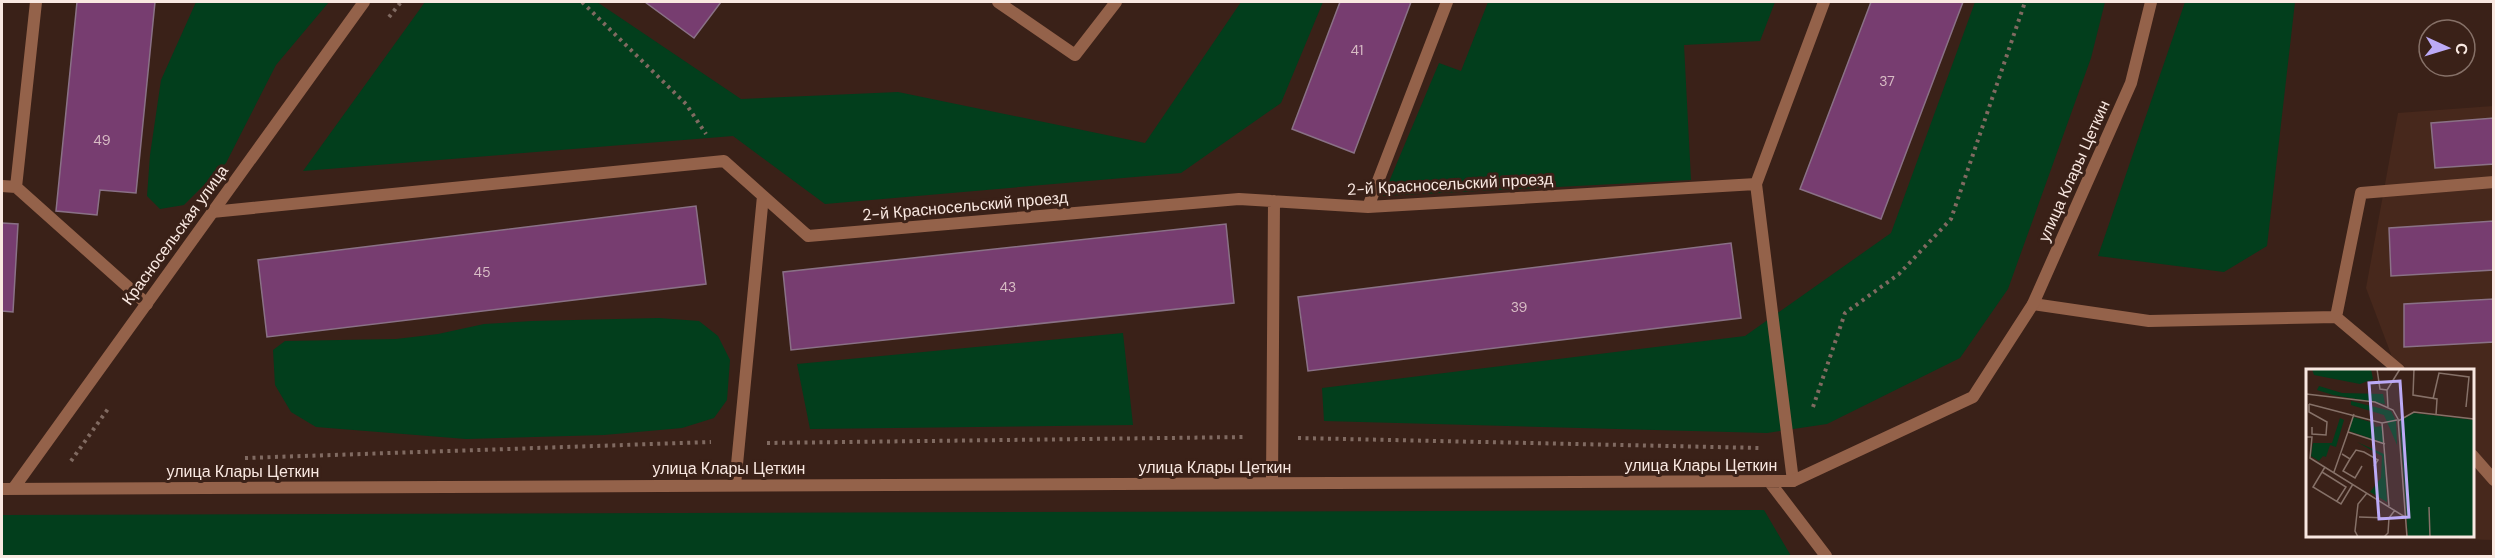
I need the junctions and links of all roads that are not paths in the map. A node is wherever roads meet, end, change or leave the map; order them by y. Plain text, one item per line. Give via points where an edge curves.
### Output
1 (36, 2) edge
2 (364, 2) edge
3 (998, 2) edge
4 (1116, 2) edge
5 (1447, 2) edge
6 (1824, 2) edge
7 (2151, 2) edge
8 (2493, 182) edge
9 (1756, 184) junction
10 (2, 186) edge
11 (16, 187) junction
12 (763, 196) junction
13 (1274, 201) junction
14 (1368, 207) junction
15 (212, 212) junction
16 (147, 304) junction
17 (2033, 304) junction
18 (2336, 317) junction
19 (2398, 369) edge
20 (2474, 457) edge
21 (2493, 480) edge
22 (1769, 481) junction
23 (1793, 481) junction
24 (1272, 483) junction
25 (735, 485) junction
26 (7, 489) edge
27 (1826, 556) edge

1 - 11 street
2 - 15 street, Красносельская улица
3 - 4 street via 1075,55
5 - 14 street
6 - 9 street
7 - 17 street, улица Клары Цеткин via 2131,84
8 - 18 street via 2361,193
9 - 14 street, 2-й Красносельский проезд
9 - 23 street
10 - 11 street
11 - 16 street
12 - 13 street, 2-й Красносельский проезд via 808,236 1239,199
12 - 15 street, 2-й Красносельский проезд via 724,161
12 - 25 street
13 - 14 street, 2-й Красносельский проезд
13 - 24 street
15 - 16 street, Красносельская улица
16 - 26 street, Красносельская улица via 31,464
17 - 18 street via 2149,321
17 - 23 street, улица Клары Цеткин via 1973,397
18 - 19 street
20 - 21 street
22 - 23 street, улица Клары Цеткин
22 - 24 street, улица Клары Цеткин
22 - 27 street
24 - 25 street, улица Клары Цеткин
25 - 26 street, улица Клары Цеткин

